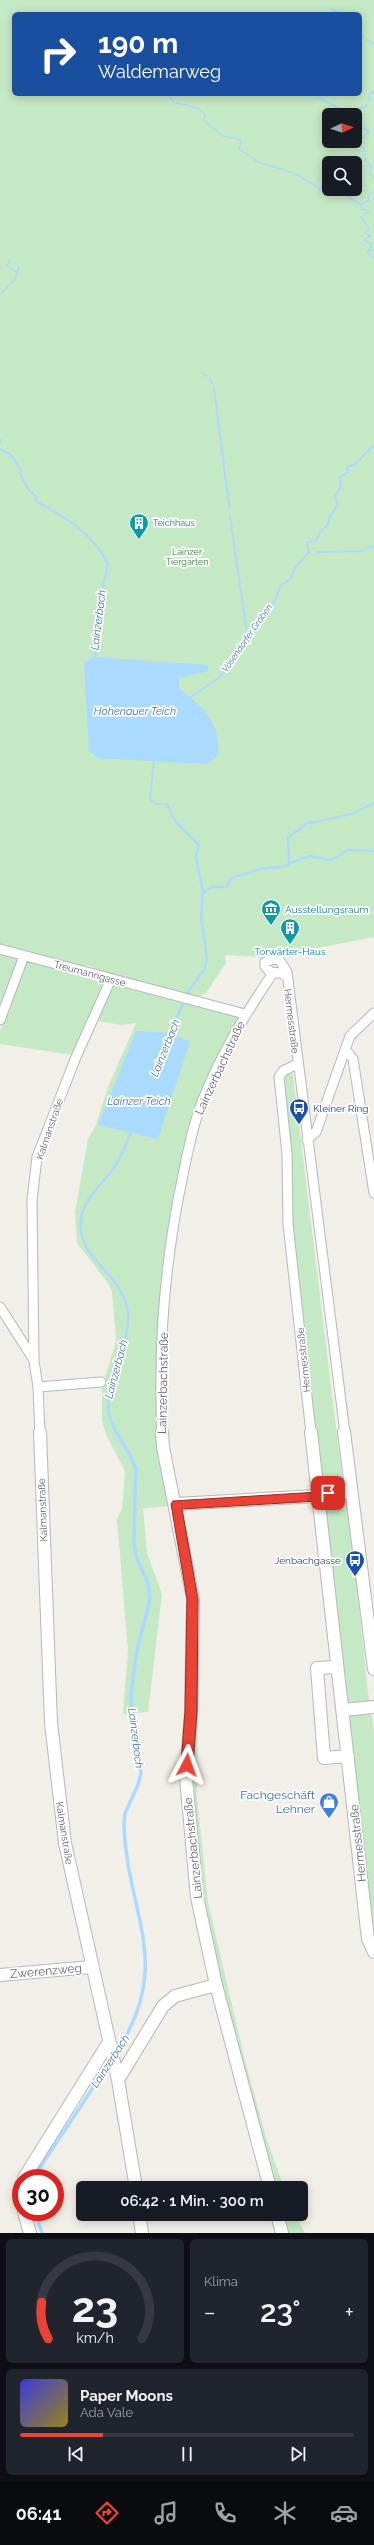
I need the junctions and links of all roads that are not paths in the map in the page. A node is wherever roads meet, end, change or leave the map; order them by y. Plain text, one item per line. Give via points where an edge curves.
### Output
1 (0, 949) edge
2 (24, 956) junction
3 (273, 973) junction
4 (287, 978) junction
5 (111, 979) junction
6 (374, 1013) edge
7 (243, 1017) junction
8 (0, 1020) edge
9 (345, 1049) junction
10 (297, 1064) junction
11 (307, 1140) junction
12 (374, 1193) edge
13 (0, 1307) edge
14 (34, 1361) junction
15 (101, 1382) dead end
16 (38, 1387) junction
17 (351, 1491) junction
18 (318, 1496) junction
19 (176, 1504) junction
20 (337, 1667) junction
21 (374, 1669) edge
22 (374, 1707) edge
23 (343, 1710) junction
24 (348, 1756) junction
25 (374, 1952) edge
26 (91, 1968) junction
27 (0, 1975) edge
28 (216, 1985) junction
29 (110, 2046) junction
30 (118, 2080) junction
31 (30, 2169) edge
32 (135, 2181) edge
33 (268, 2181) edge
34 (27, 2221) edge
35 (140, 2221) edge
36 (279, 2221) edge
37 (30, 2233) edge
38 (142, 2233) edge
39 (282, 2233) edge

1 - 2 street, Treumanngasse
2 - 5 street, Treumanngasse
2 - 8 street
3 - 4 street, Hermesstraße via 281,973
3 - 4 street, Hermesstraße via 267,969 265,962 278,958 285,966
3 - 7 street, Lainzerbachstraße
4 - 10 street, Hermesstraße
5 - 7 street, Treumanngasse via 192,1000
5 - 14 street, Kalmanstraße via 76,1057 37,1157 32,1200
6 - 9 street via 353,1032
7 - 19 street, Lainzerbachstraße via 201,1104 192,1131 174,1216 166,1283 161,1404 163,1447
9 - 11 street via 316,1132
9 - 12 street via 353,1059
10 - 11 street, Hermesstraße
10 - 18 street, Hermesstraße via 283,1071 279,1077 287,1154 288,1224
11 - 17 street, Hermesstraße
13 - 14 street
14 - 16 street, Kalmanstraße
15 - 16 street
16 - 26 street, Kalmanstraße via 51,1723 65,1843
17 - 18 street
17 - 21 street, Hermesstraße
18 - 19 street
18 - 20 street, Hermesstraße
19 - 28 street, Lainzerbachstraße via 193,1599 191,1711 186,1778 197,1897
20 - 23 street, Hermesstraße
20 - 24 street via 317,1668 324,1758
22 - 23 street
23 - 24 street, Hermesstraße
24 - 25 street, Hermesstraße via 368,1939
26 - 27 street, Zwerenzweg
26 - 29 street, Kalmanstraße
28 - 30 street via 172,1997 145,2034 129,2067
28 - 33 street, Lainzerbachstraße
29 - 30 street, Kalmanstraße
29 - 31 street
30 - 32 street
34 - 37 street
35 - 38 street
36 - 39 street

